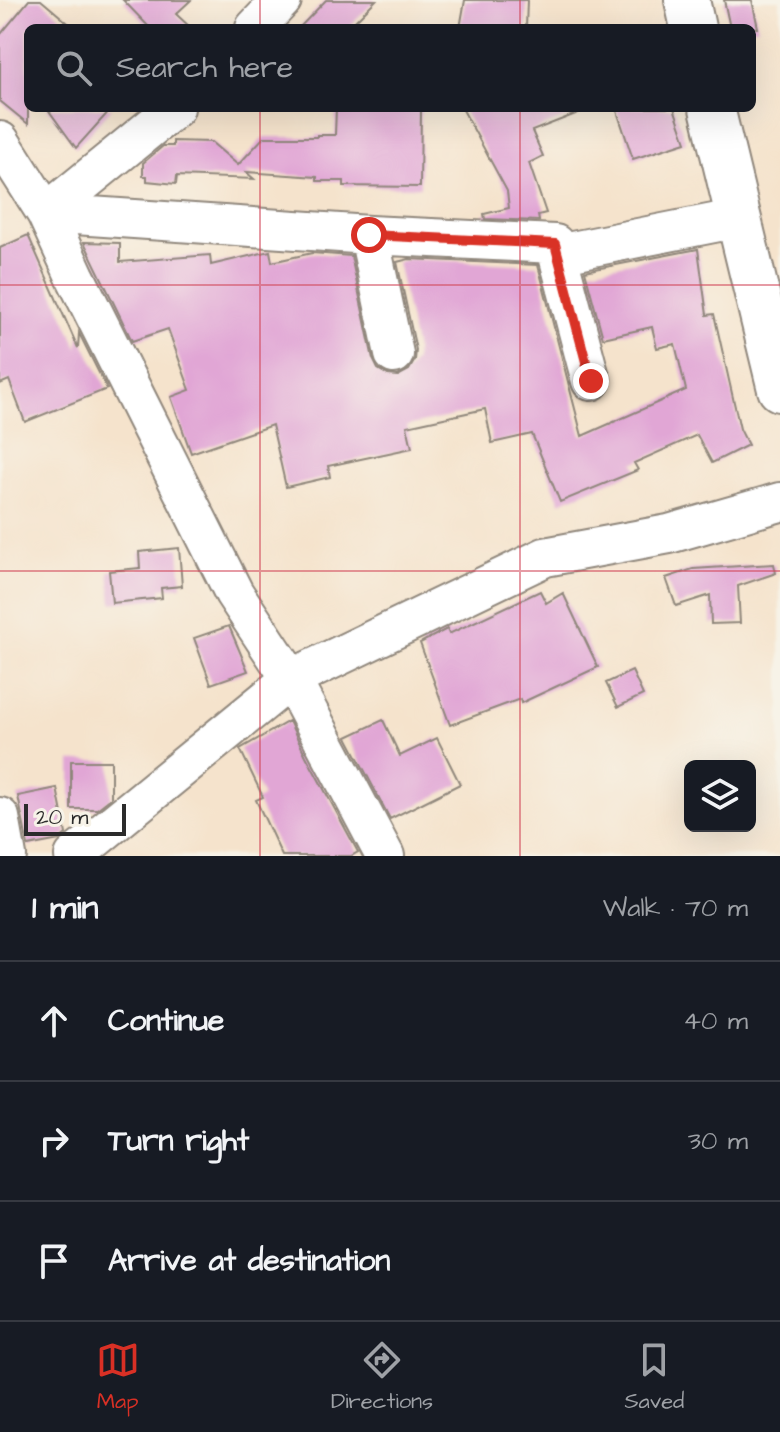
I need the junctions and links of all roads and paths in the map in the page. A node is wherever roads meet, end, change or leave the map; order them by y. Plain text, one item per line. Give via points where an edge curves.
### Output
1 (282, 0) edge
2 (687, 0) edge
3 (259, 24) edge
4 (692, 24) edge
5 (170, 112) edge
6 (713, 112) edge
7 (0, 141) edge
8 (46, 213) junction
9 (739, 218) junction
10 (369, 235) junction
11 (557, 254) junction
12 (394, 354) dead end
13 (591, 381) dead end
14 (780, 389) edge
15 (780, 502) edge
16 (291, 679) junction
17 (0, 817) edge
18 (89, 850) edge
19 (7, 856) edge
20 (385, 856) edge

1 - 3 street
2 - 4 main road
5 - 8 street
6 - 9 main road
7 - 8 street
8 - 10 street
8 - 16 street via 234,593
9 - 11 street
9 - 14 main road
10 - 11 street via 555,244
10 - 12 street
11 - 13 street
15 - 16 street via 669,534 545,557
16 - 18 street
16 - 20 street
17 - 19 street

